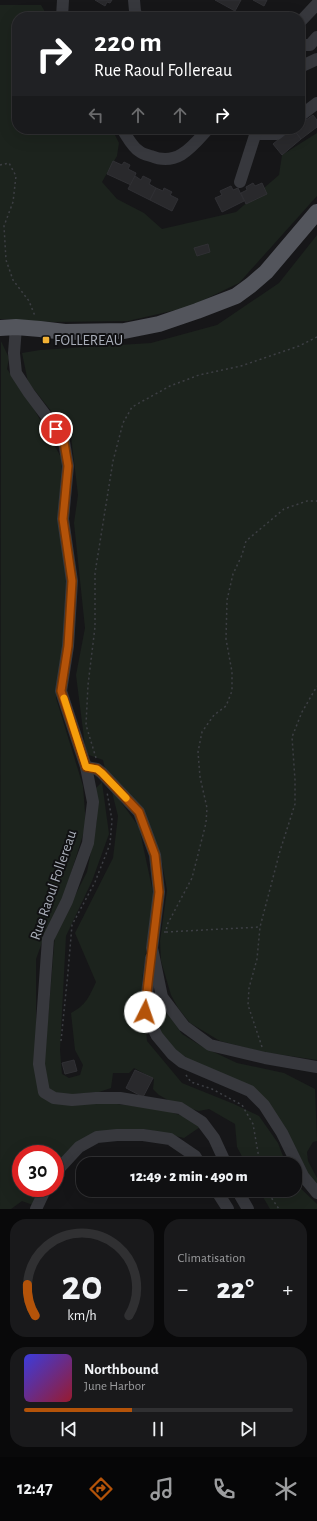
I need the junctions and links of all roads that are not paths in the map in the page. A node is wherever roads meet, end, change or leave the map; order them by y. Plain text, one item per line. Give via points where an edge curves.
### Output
1 (63, 0) edge
2 (134, 0) edge
3 (317, 4) edge
4 (62, 12) edge
5 (134, 12) edge
6 (305, 17) edge
7 (317, 37) edge
8 (305, 45) edge
9 (317, 59) edge
10 (305, 65) edge
11 (317, 103) edge
12 (305, 112) edge
13 (126, 134) edge
14 (203, 134) edge
15 (256, 134) edge
16 (240, 182) dead end
17 (317, 212) edge
18 (8, 328) edge
19 (86, 767) junction
20 (152, 948) junction
21 (317, 1067) edge
22 (196, 1157) edge
23 (223, 1157) edge
24 (64, 1163) edge
25 (317, 1193) edge
26 (42, 1197) edge
27 (220, 1197) edge
28 (241, 1197) edge
29 (36, 1209) edge
30 (228, 1209) edge
31 (248, 1209) edge

1 - 4 street
2 - 5 street
3 - 6 street
7 - 8 street via 310,45
9 - 10 street
11 - 12 street
13 - 14 street via 138,151 168,160 179,157
15 - 16 street
17 - 18 main road via 266,272 236,296 159,324 124,331 65,332
18 - 19 street, Rue Raoul Follereau via 16,373 64,442 68,466 63,519 72,581 68,646 61,691
19 - 20 street via 102,773 139,812 155,855 160,932
19 - 23 street, Rue Raoul Follereau via 92,802 88,843 67,901 48,939 39,1064 44,1092 54,1098 120,1098 180,1108 202,1122 214,1138
20 - 21 street via 162,997 184,1026 210,1045
20 - 25 street via 145,1012 156,1036 182,1062 250,1091 264,1105 282,1133 302,1176
22 - 24 street via 170,1140 117,1134 97,1137 79,1147
26 - 29 street
27 - 30 street
28 - 31 street

